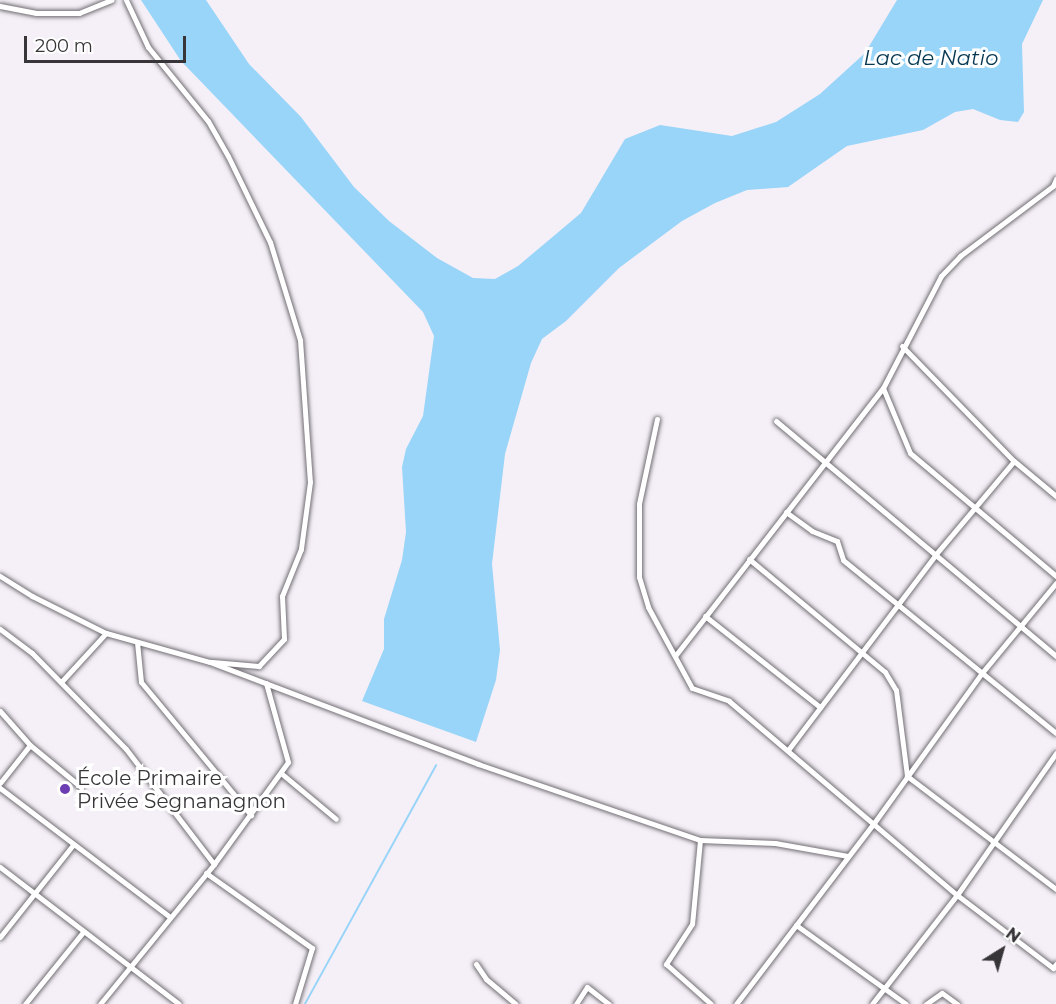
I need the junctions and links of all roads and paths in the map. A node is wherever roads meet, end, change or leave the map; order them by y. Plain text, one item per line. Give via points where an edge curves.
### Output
1 (111, 0) edge
2 (126, 0) edge
3 (0, 6) edge
4 (1056, 179) edge
5 (1054, 188) edge
6 (902, 346) junction
7 (883, 388) junction
8 (657, 419) dead end
9 (776, 421) dead end
10 (827, 461) junction
11 (1014, 461) junction
12 (1056, 496) edge
13 (974, 507) junction
14 (786, 512) junction
15 (936, 554) junction
16 (749, 559) junction
17 (0, 576) edge
18 (1056, 576) edge
19 (1056, 583) edge
20 (897, 606) junction
21 (705, 616) junction
22 (1020, 627) junction
23 (0, 629) edge
24 (106, 633) junction
25 (137, 642) junction
26 (862, 652) junction
27 (675, 656) junction
28 (1056, 656) edge
29 (210, 662) junction
30 (981, 674) junction
31 (62, 681) junction
32 (266, 683) junction
33 (820, 707) junction
34 (0, 711) edge
35 (1056, 733) edge
36 (30, 745) junction
37 (788, 750) junction
38 (1056, 753) edge
39 (282, 774) junction
40 (907, 776) junction
41 (0, 785) edge
42 (81, 787) dead end
43 (251, 815) junction
44 (336, 819) dead end
45 (874, 823) junction
46 (700, 840) junction
47 (995, 842) junction
48 (73, 845) junction
49 (848, 856) junction
50 (214, 864) junction
51 (0, 867) edge
52 (206, 873) junction
53 (1056, 889) edge
54 (35, 895) junction
55 (957, 895) junction
56 (170, 918) junction
57 (796, 925) junction
58 (83, 932) junction
59 (0, 938) edge
60 (476, 963) dead end
61 (1056, 964) edge
62 (130, 967) junction
63 (885, 986) junction
64 (25, 1004) edge
65 (100, 1004) edge
66 (178, 1004) edge
67 (295, 1004) edge
68 (516, 1004) edge
69 (576, 1004) edge
70 (609, 1004) edge
71 (711, 1004) edge
72 (736, 1004) edge
73 (872, 1004) edge
74 (906, 1004) edge
75 (926, 1004) edge
76 (957, 1004) edge

1 - 3 street via 79,13 36,13
2 - 29 street via 148,48 208,121 228,156 270,242 300,340 310,482 298,558 282,596 284,639 259,666
4 - 5 street
5 - 6 street via 941,276
6 - 7 street
6 - 11 street
7 - 10 street
7 - 13 street via 910,453
8 - 27 street via 639,504 639,577 648,607
9 - 10 street
10 - 14 street
10 - 15 street
11 - 12 street
11 - 13 street
13 - 15 street
13 - 18 street
14 - 16 street
14 - 20 street via 812,531 837,541 843,560
15 - 20 street
15 - 22 street
16 - 21 street
16 - 26 street
17 - 24 street
19 - 22 street
20 - 26 street
20 - 30 street
21 - 27 street
21 - 33 street
22 - 28 street
22 - 30 street
23 - 31 street
24 - 25 street
24 - 31 street
25 - 29 street
25 - 43 street via 141,682
26 - 33 street
26 - 40 street via 885,672 896,690
27 - 37 street via 692,688 729,701
29 - 32 street
30 - 35 street
30 - 40 street
31 - 50 street via 162,791
32 - 39 street via 287,747 288,762
32 - 46 street via 478,764
33 - 37 street
34 - 36 street
36 - 41 street
36 - 42 street
37 - 45 street via 800,766
38 - 47 street
39 - 43 street
39 - 44 street
40 - 45 street
40 - 47 street
41 - 48 street
43 - 50 street
45 - 49 street
45 - 55 street
46 - 49 street via 775,843
46 - 71 street via 692,924 666,964
47 - 53 street
47 - 55 street
48 - 54 street
48 - 56 street
49 - 57 street
50 - 52 street
51 - 54 street
52 - 56 street
52 - 67 street via 312,948
54 - 58 street
54 - 59 street
55 - 61 street via 1053,968
55 - 63 street
56 - 62 street
57 - 63 street
57 - 72 street
58 - 62 street
58 - 64 street
60 - 68 street via 486,979
62 - 65 street
62 - 66 street
63 - 73 street
63 - 74 street
69 - 70 street via 587,987
75 - 76 street via 942,993

